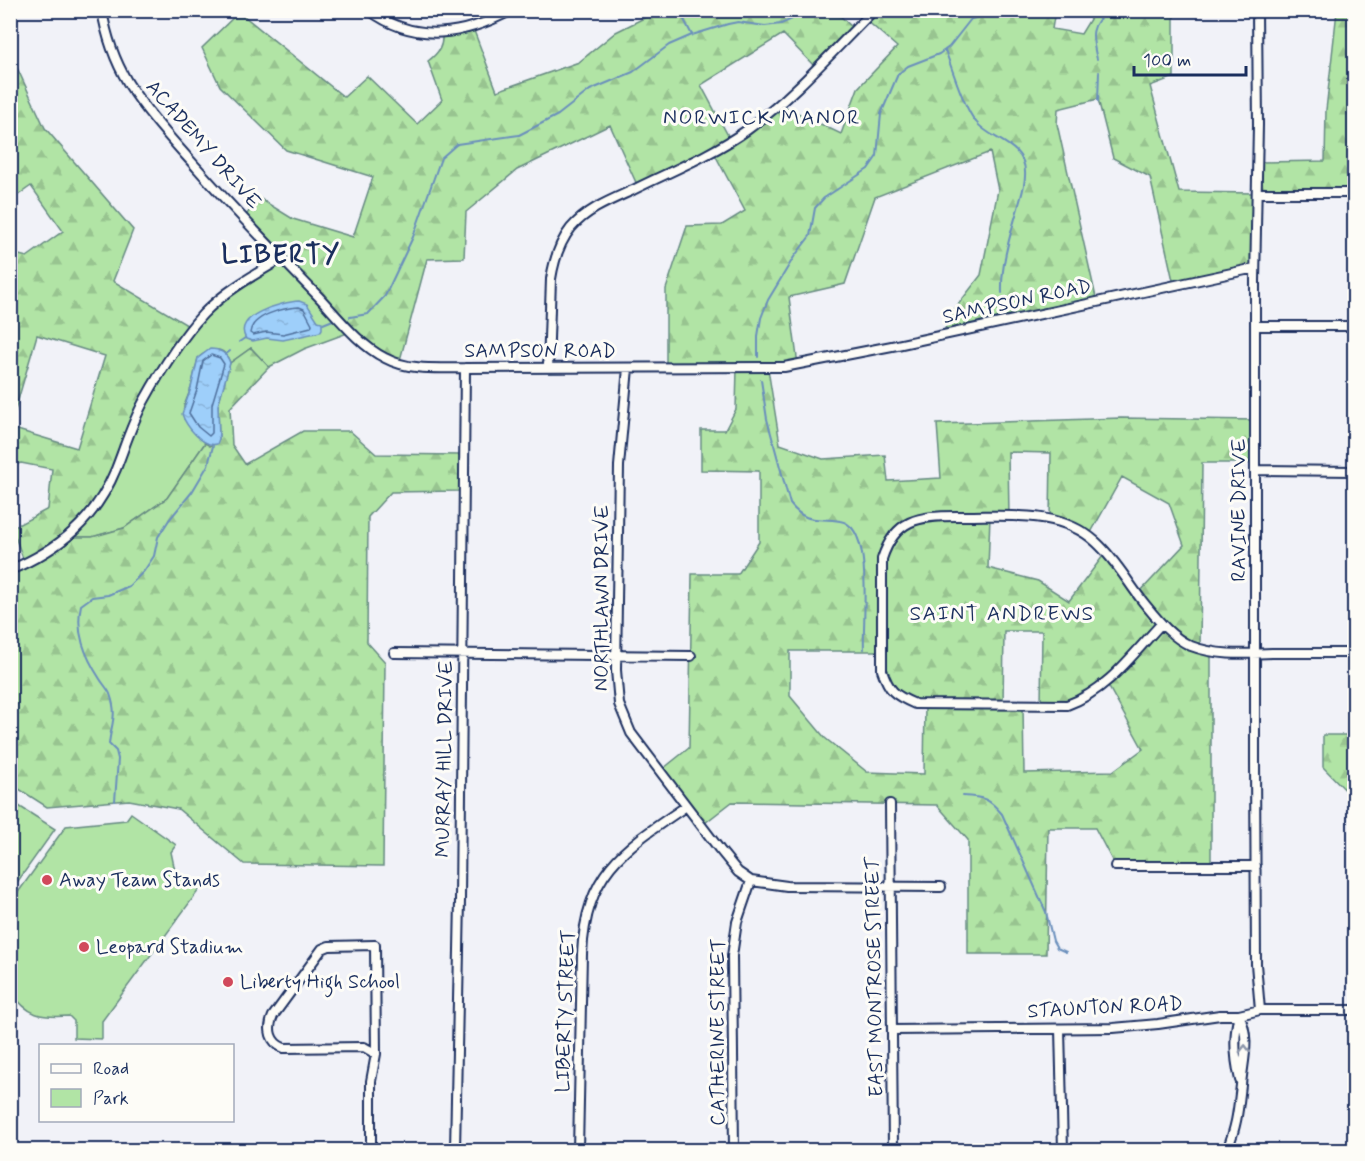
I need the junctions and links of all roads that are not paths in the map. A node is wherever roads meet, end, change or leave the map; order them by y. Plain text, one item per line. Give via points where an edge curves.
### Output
1 (102, 10) edge
2 (369, 10) edge
3 (513, 10) edge
4 (873, 10) edge
5 (1257, 10) edge
6 (1257, 193) junction
7 (1354, 193) edge
8 (282, 259) junction
9 (1255, 268) junction
10 (1256, 326) junction
11 (1354, 326) edge
12 (465, 368) junction
13 (548, 368) junction
14 (628, 368) junction
15 (1256, 470) junction
16 (1354, 471) edge
17 (10, 570) edge
18 (1161, 624) junction
19 (394, 653) dead end
20 (1354, 653) edge
21 (463, 654) junction
22 (1256, 654) junction
23 (616, 655) junction
24 (691, 656) dead end
25 (890, 804) dead end
26 (686, 807) junction
27 (1115, 866) dead end
28 (1256, 866) junction
29 (751, 881) junction
30 (890, 886) junction
31 (941, 887) dead end
32 (1260, 1010) junction
33 (1354, 1010) edge
34 (1239, 1015) junction
35 (1060, 1029) junction
36 (892, 1030) junction
37 (376, 1054) junction
38 (371, 1150) edge
39 (455, 1150) edge
40 (578, 1150) edge
41 (734, 1150) edge
42 (893, 1150) edge
43 (1063, 1150) edge
44 (1227, 1150) edge

1 - 8 street, ACADEMY DRIVE via 119,64 141,102
2 - 3 street via 389,23 442,33 469,29
4 - 13 street via 748,130 591,211 572,227 553,264
5 - 6 street, RAVINE DRIVE
6 - 7 street
6 - 9 street, RAVINE DRIVE
8 - 12 street, SAMPSON ROAD via 383,357 411,366
8 - 17 street via 223,297 190,329 143,403 115,472 87,518 57,547
9 - 10 street, RAVINE DRIVE
9 - 14 street, SAMPSON ROAD via 798,365
10 - 11 street
10 - 15 street, RAVINE DRIVE
12 - 13 street, SAMPSON ROAD
12 - 21 street, MURRAY HILL DRIVE
13 - 14 street, SAMPSON ROAD
14 - 23 street, NORTHLAWN DRIVE via 619,466
15 - 16 street
15 - 22 street, RAVINE DRIVE
18 - 18 street via 1098,543 1065,522 1039,517 914,519 897,530 882,559 882,670 887,687 915,704 1067,705 1083,700 1100,688
18 - 22 street via 1175,638 1200,649
19 - 21 street
20 - 22 street
21 - 23 street
21 - 39 street, MURRAY HILL DRIVE
22 - 28 street, RAVINE DRIVE
23 - 24 street
23 - 26 street, NORTHLAWN DRIVE via 618,696 626,723
25 - 30 street, EAST MONTROSE STREET
26 - 29 street, NORTHLAWN DRIVE via 738,872
26 - 40 street, LIBERTY STREET via 623,853 602,876 589,904 582,954
27 - 28 street
28 - 32 street, RAVINE DRIVE
29 - 30 street via 787,886
29 - 41 street, CATHERINE STREET via 737,922 732,956
30 - 31 street
30 - 36 street, EAST MONTROSE STREET
32 - 33 street, STAUNTON ROAD
32 - 34 street, STAUNTON ROAD
34 - 35 street, STAUNTON ROAD via 1135,1027
34 - 44 street via 1235,1028 1235,1062 1241,1085 1239,1113
35 - 36 street, STAUNTON ROAD
35 - 43 street
36 - 42 street, EAST MONTROSE STREET
37 - 37 street via 375,945 322,949 273,1016 273,1040 284,1048 364,1047
37 - 38 street via 371,1081

